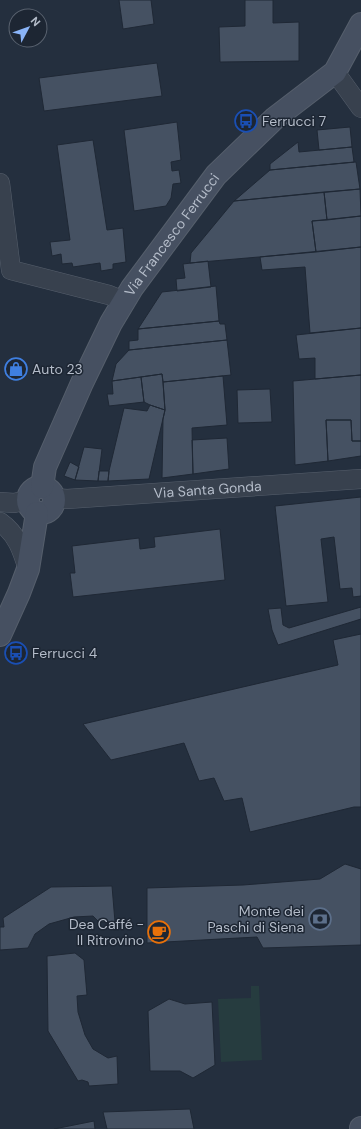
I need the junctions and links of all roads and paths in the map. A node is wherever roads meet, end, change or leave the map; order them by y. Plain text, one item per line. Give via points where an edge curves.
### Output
1 (361, 24) edge
2 (335, 72) junction
3 (361, 108) edge
4 (0, 183) edge
5 (124, 301) junction
6 (361, 479) edge
7 (40, 499) junction
8 (0, 502) edge
9 (0, 522) edge
10 (28, 569) junction
11 (0, 635) edge

1 - 2 street, Via Francesco Ferrucci
2 - 3 street
2 - 5 street, Via Francesco Ferrucci via 275,118 216,175
4 - 5 street via 11,270
5 - 7 street, Via Francesco Ferrucci via 110,322 45,467
6 - 7 street, Via Santa Gonda
7 - 8 street, Via Santa Gonda via 14,503
7 - 10 street, Via Francesco Ferrucci
9 - 10 street via 15,535
10 - 11 street, Via Francesco Ferrucci

